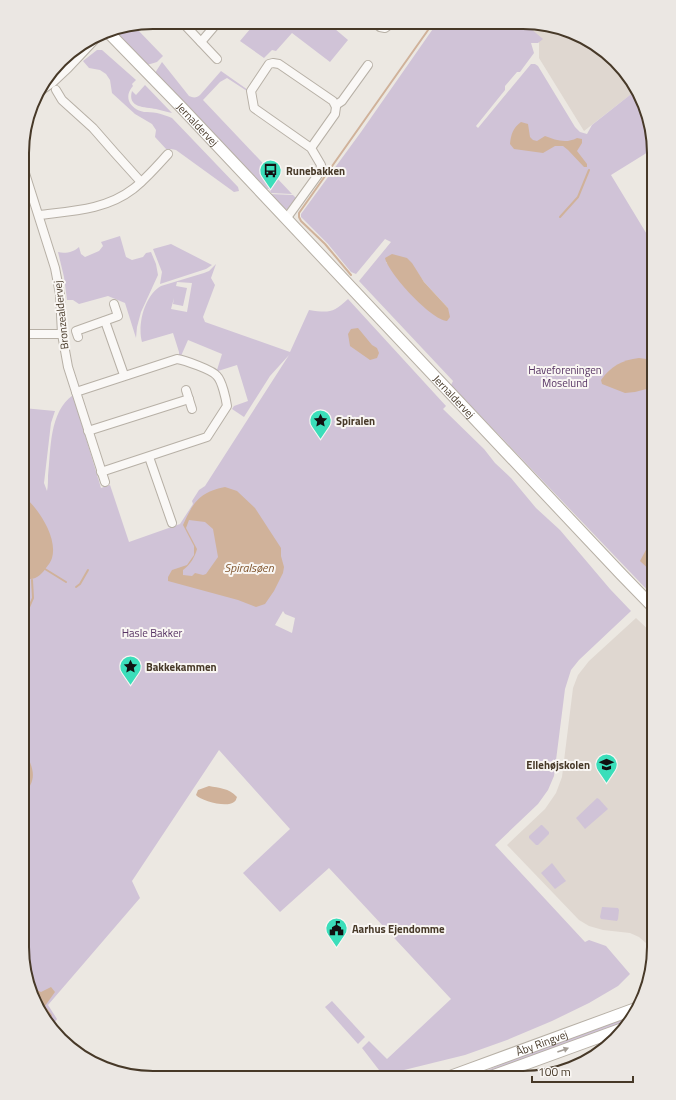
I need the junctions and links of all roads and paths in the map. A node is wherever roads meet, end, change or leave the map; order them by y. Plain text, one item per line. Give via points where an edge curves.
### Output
1 (189, 29) edge
2 (212, 29) edge
3 (112, 36) edge
4 (201, 42) junction
5 (86, 49) edge
6 (217, 59) dead end
7 (368, 65) dead end
8 (50, 85) edge
9 (56, 90) dead end
10 (336, 106) junction
11 (310, 148) junction
12 (168, 154) dead end
13 (141, 182) junction
14 (29, 185) edge
15 (39, 214) junction
16 (286, 219) junction
17 (114, 304) dead end
18 (105, 321) junction
19 (29, 334) edge
20 (62, 334) junction
21 (78, 337) dead end
22 (124, 375) junction
23 (186, 390) dead end
24 (76, 392) junction
25 (189, 399) junction
26 (192, 409) dead end
27 (88, 431) junction
28 (149, 457) junction
29 (101, 472) junction
30 (105, 482) dead end
31 (172, 523) dead end
32 (621, 574) junction
33 (647, 601) edge
34 (647, 609) edge
35 (629, 1011) edge
36 (613, 1032) edge
37 (465, 1071) edge
38 (506, 1071) edge

1 - 4 street
2 - 4 street
3 - 16 street, Jernaldervej
4 - 6 street
5 - 8 street
7 - 10 street
9 - 13 street via 62,100 93,128
10 - 11 street via 335,114
10 - 11 street via 333,101 276,63 269,64 252,90 253,104 257,111
11 - 16 street via 320,163 321,170
12 - 13 street
13 - 15 street via 103,205
14 - 15 street, Bronzealdervej
15 - 20 street, Bronzealdervej via 57,274
16 - 32 street, Jernaldervej
17 - 18 street, Bronzealdervej via 118,316
18 - 21 street, Bronzealdervej via 76,331
18 - 22 street
19 - 20 street
20 - 24 street, Bronzealdervej
22 - 24 street
22 - 28 street via 179,359 215,373 220,380 226,406 208,436
23 - 25 street
24 - 27 street, Bronzealdervej
25 - 26 street
25 - 27 street
27 - 29 street, Bronzealdervej
28 - 29 street
28 - 31 street
29 - 30 street, Bronzealdervej
32 - 33 street, Jernaldervej
32 - 34 street, Jernaldervej
35 - 37 street, Åby Ringvej
38 -> 36 street, Åby Ringvej

